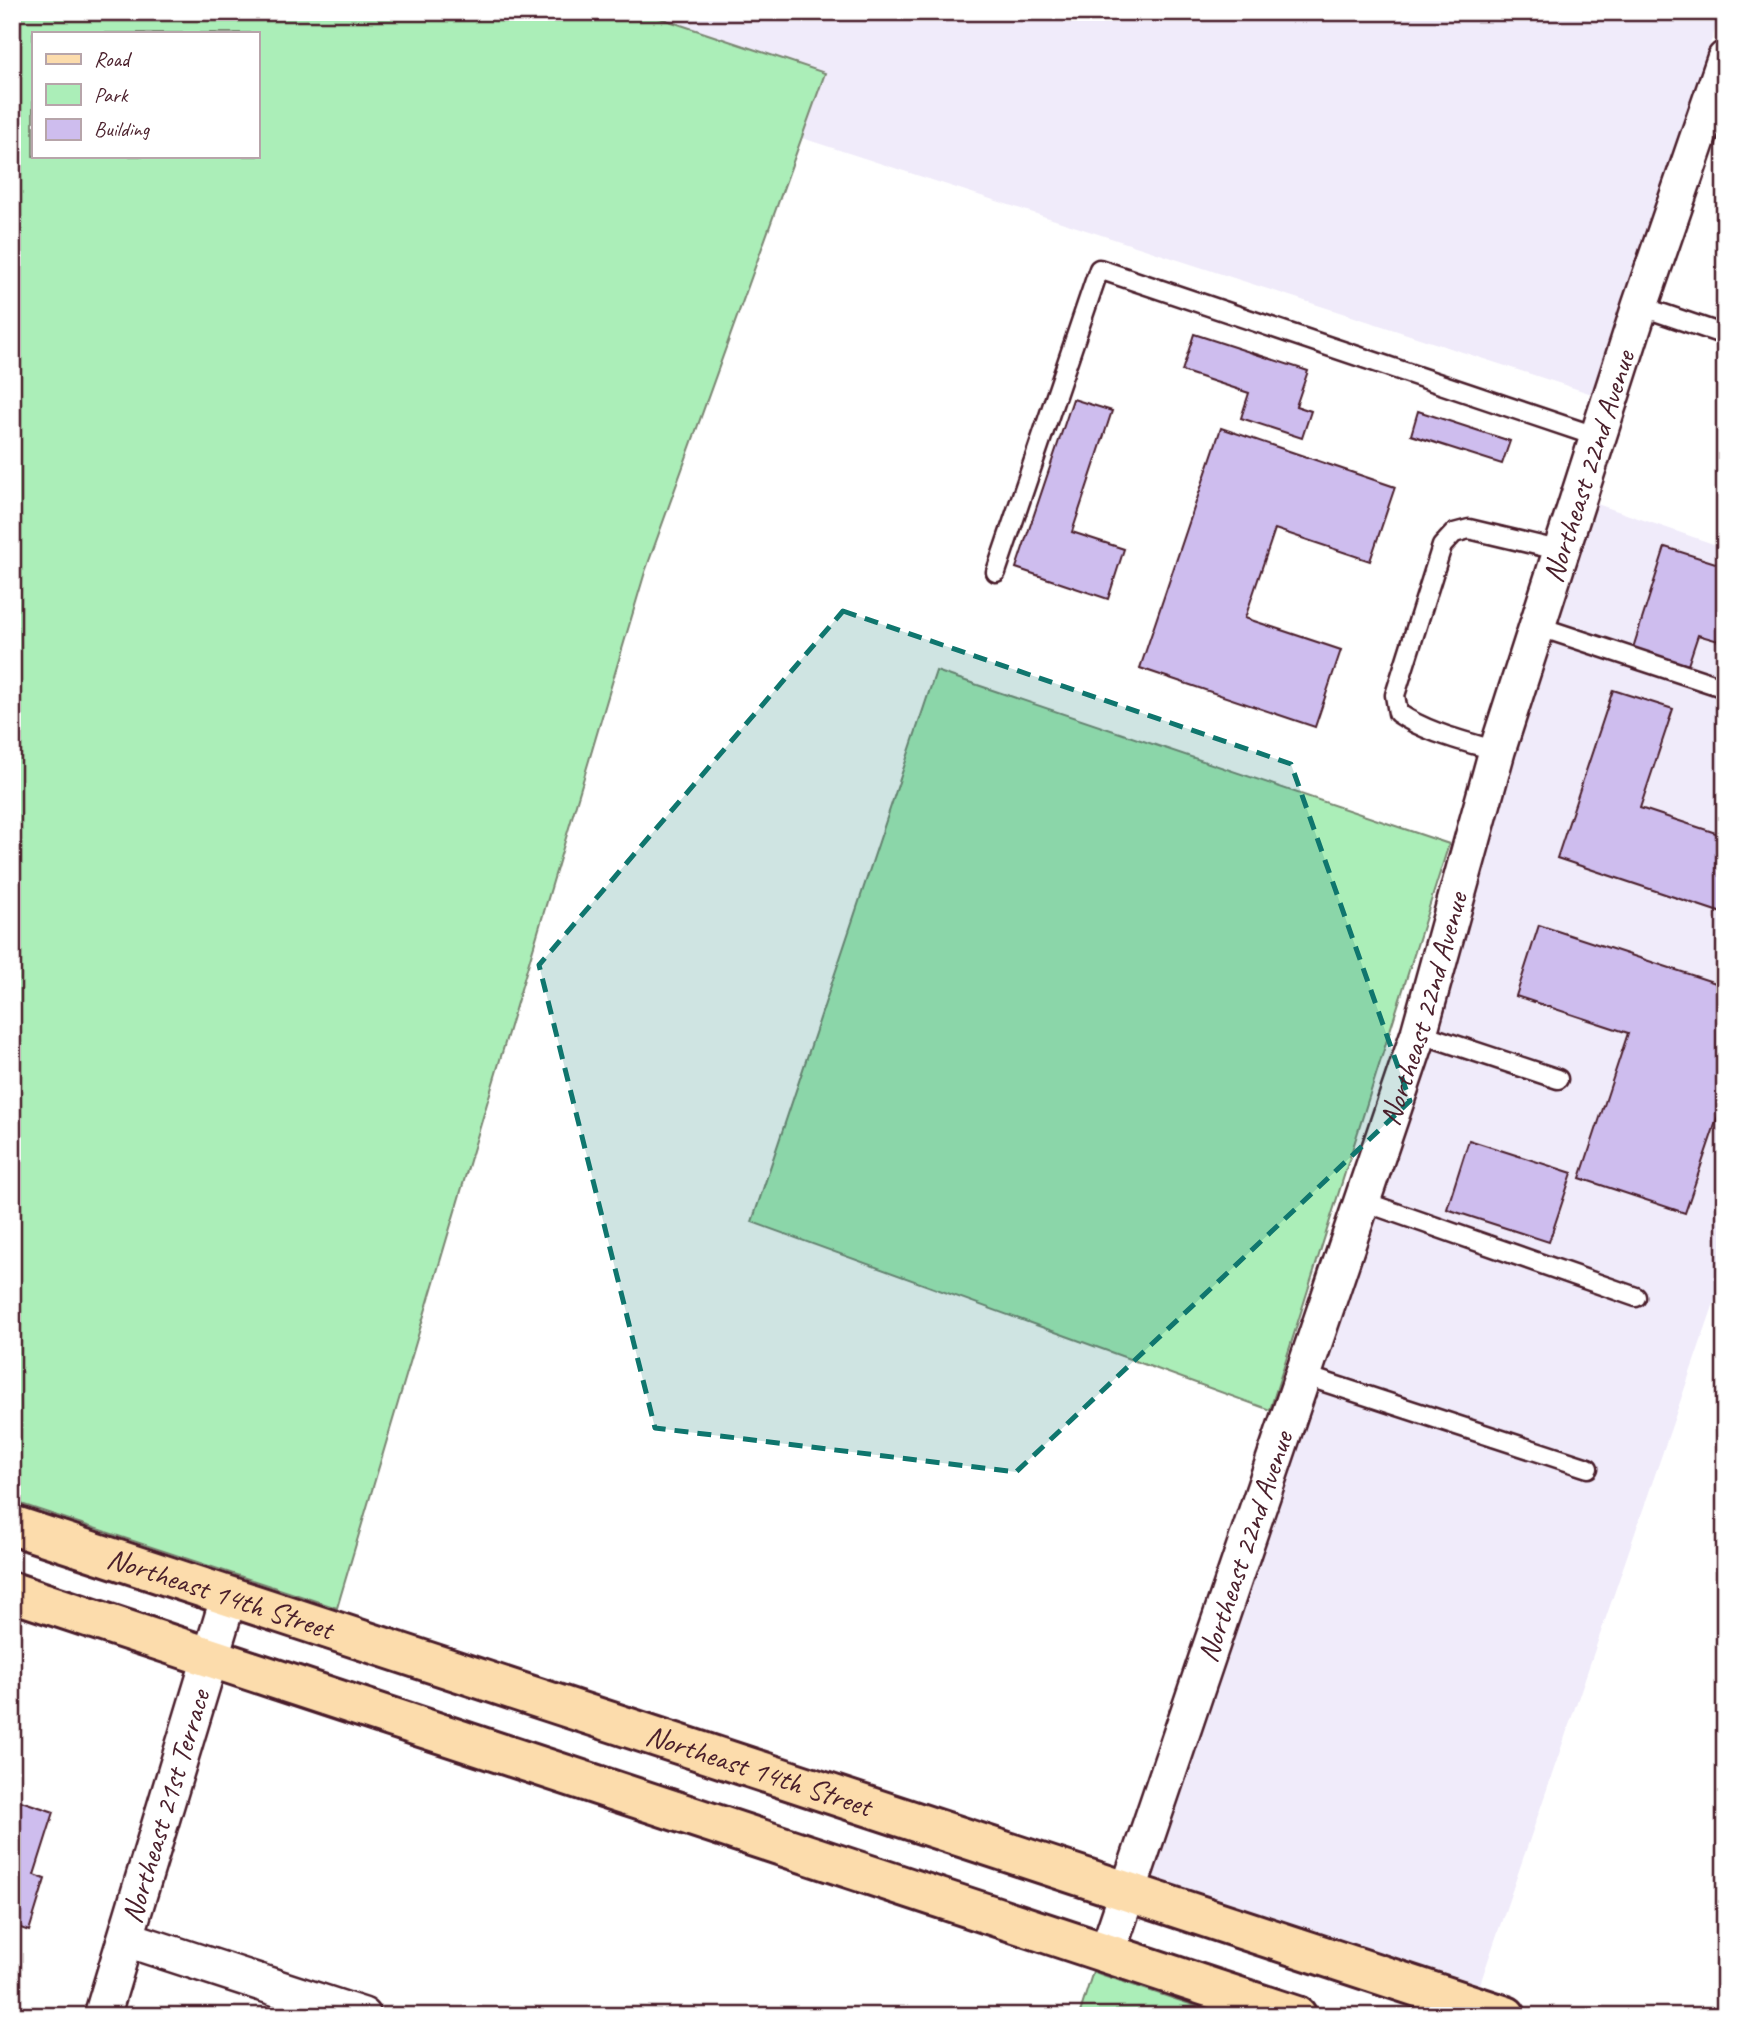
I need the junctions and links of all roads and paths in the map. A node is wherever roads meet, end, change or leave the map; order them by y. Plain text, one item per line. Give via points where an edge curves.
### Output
1 (1725, 59) edge
2 (1640, 306) junction
3 (1725, 335) edge
4 (1598, 437) junction
5 (1562, 551) junction
6 (996, 572) dead end
7 (1538, 626) junction
8 (1725, 688) edge
9 (1497, 751) junction
10 (1419, 1033) junction
11 (1558, 1079) dead end
12 (1362, 1200) junction
13 (1636, 1297) dead end
14 (1303, 1375) junction
15 (1588, 1468) dead end
16 (12, 1525) edge
17 (12, 1592) edge
18 (229, 1596) junction
19 (211, 1657) junction
20 (1128, 1892) junction
21 (127, 1939) junction
22 (1107, 1953) junction
23 (102, 2016) edge
24 (363, 2016) edge
25 (1297, 2016) edge
26 (1506, 2016) edge

1 - 2 street, Northeast 22nd Avenue
2 - 3 lane
2 - 4 street, Northeast 22nd Avenue
4 - 5 street, Northeast 22nd Avenue
4 - 6 lane via 1099,269
5 - 7 street, Northeast 22nd Avenue
5 - 9 lane via 1469,529 1454,533 1438,559 1395,695 1398,713 1412,723
7 - 8 lane
7 - 9 street, Northeast 22nd Avenue
9 - 10 street, Northeast 22nd Avenue
10 - 11 lane
10 - 12 street, Northeast 22nd Avenue
12 - 13 lane
12 - 14 street, Northeast 22nd Avenue
14 - 15 lane
14 - 20 street, Northeast 22nd Avenue
16 - 18 main road, Northeast 14th Street
17 - 19 main road
18 - 19 street, Northeast 21st Terrace
18 - 20 main road, Northeast 14th Street
19 - 21 street, Northeast 21st Terrace
19 - 22 main road
20 - 22 street, Northeast 22nd Avenue
20 - 26 main road, Northeast 14th Street
21 - 23 street, Northeast 21st Terrace
21 - 24 street
22 - 25 main road

